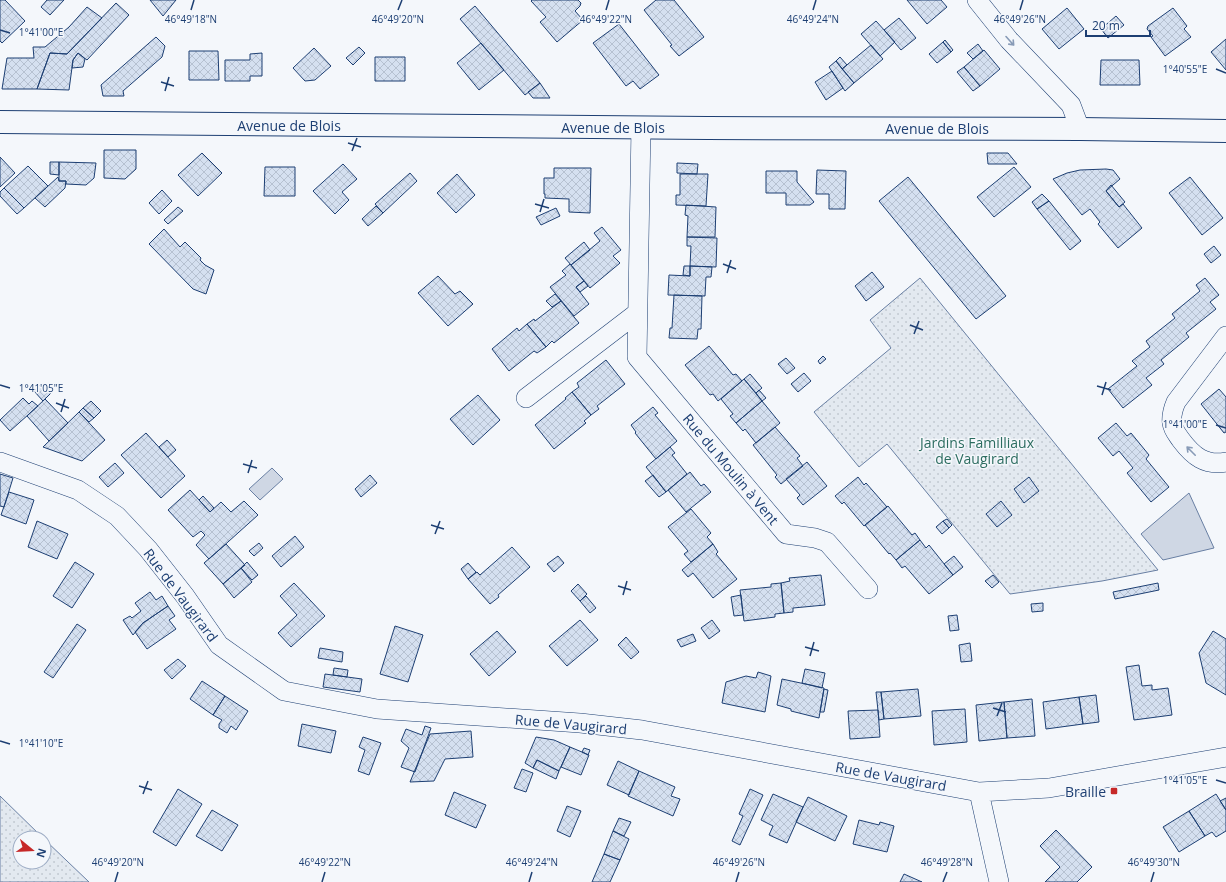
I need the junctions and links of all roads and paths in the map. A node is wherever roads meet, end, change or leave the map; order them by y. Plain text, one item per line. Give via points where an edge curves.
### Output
1 (977, 0) edge
2 (0, 122) edge
3 (641, 128) junction
4 (1080, 129) junction
5 (1226, 131) edge
6 (637, 313) junction
7 (1226, 336) edge
8 (526, 398) dead end
9 (0, 462) edge
10 (1226, 462) edge
11 (868, 589) dead end
12 (1226, 757) edge
13 (979, 792) junction
14 (999, 882) edge

1 -> 4 street via 1009,40 1071,105
2 - 3 main road, Avenue de Blois
3 - 4 main road, Avenue de Blois
3 - 6 street, Rue du Moulin à Vent
4 - 5 main road, Avenue de Blois
6 - 8 street
6 - 11 street, Rue du Moulin à Vent via 637,357 642,363 786,534 827,542
10 -> 7 street via 1209,463 1198,458 1190,452 1174,430 1172,422 1176,402
9 - 13 street, Rue de Vaugirard via 78,490 117,516 148,549 219,645 284,691 377,709 580,723 642,730
12 - 13 street, Rue de Vaugirard via 1049,788
13 - 14 street

